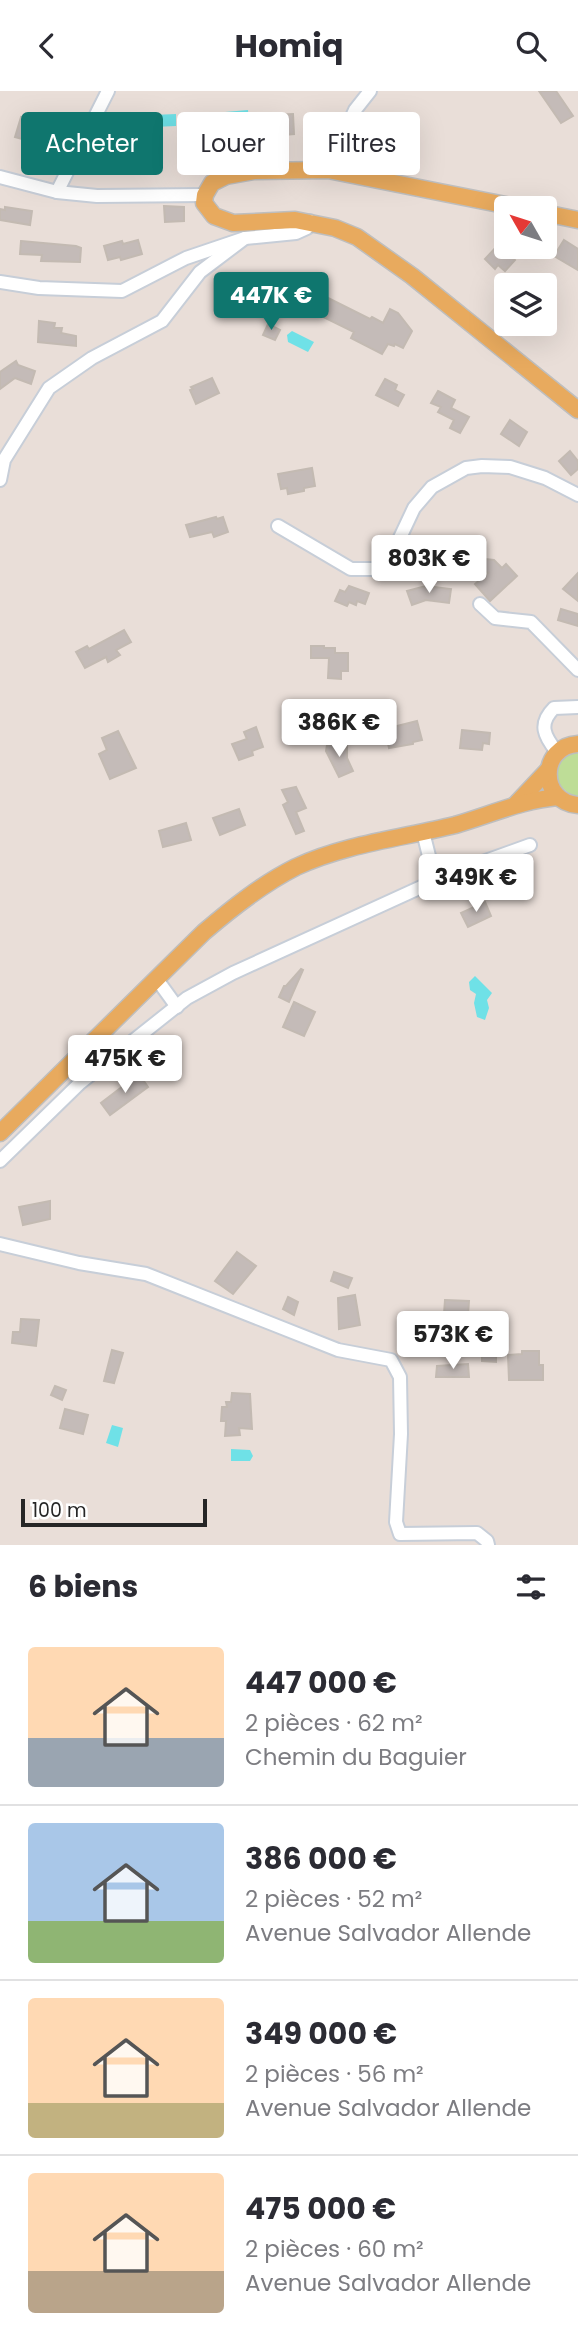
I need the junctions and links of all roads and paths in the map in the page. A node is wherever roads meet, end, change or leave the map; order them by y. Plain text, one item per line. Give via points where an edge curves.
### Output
1 (108, 91) edge
2 (370, 91) edge
3 (354, 112) edge
4 (303, 170) edge
5 (353, 175) edge
6 (0, 177) edge
7 (57, 192) junction
8 (205, 195) junction
9 (494, 203) edge
10 (557, 216) edge
11 (310, 221) junction
12 (578, 221) edge
13 (245, 238) junction
14 (0, 282) edge
15 (578, 410) edge
16 (0, 480) edge
17 (578, 495) edge
18 (278, 526) dead end
19 (480, 604) dead end
20 (578, 670) edge
21 (578, 707) edge
22 (578, 744) edge
23 (557, 753) junction
24 (548, 770) junction
25 (558, 797) junction
26 (516, 804) junction
27 (577, 806) edge
28 (423, 832) junction
29 (530, 845) dead end
30 (435, 880) junction
31 (156, 978) junction
32 (177, 1007) junction
33 (0, 1133) edge
34 (0, 1161) edge
35 (0, 1244) edge
36 (488, 1545) edge

1 - 7 street
2 - 3 street
4 - 8 main road via 226,176 212,183
5 - 9 main road
6 - 7 street
7 - 8 street
8 - 11 main road via 208,210 233,223
10 - 12 main road
11 - 13 street via 296,233
11 - 15 main road via 357,237 386,257
13 - 14 street via 186,258 122,291
13 - 16 street via 200,272 162,321 92,358 49,388 4,460
17 - 18 street via 510,467 466,468 432,487 414,508 390,559 375,569 351,569
19 - 20 street via 495,618 530,622
21 - 23 street via 554,708 543,723
22 - 23 main road
23 - 24 main road
24 - 25 main road
24 - 26 main road
25 - 26 main road
25 - 27 main road
26 - 28 main road via 482,818
28 - 30 street
28 - 31 main road via 296,867 238,903
29 - 30 street
30 - 32 street via 233,973
31 - 32 street
31 - 33 main road
32 - 34 street via 80,1083
35 - 36 street via 146,1274 338,1350 391,1360 400,1377 396,1522 400,1534 477,1533

